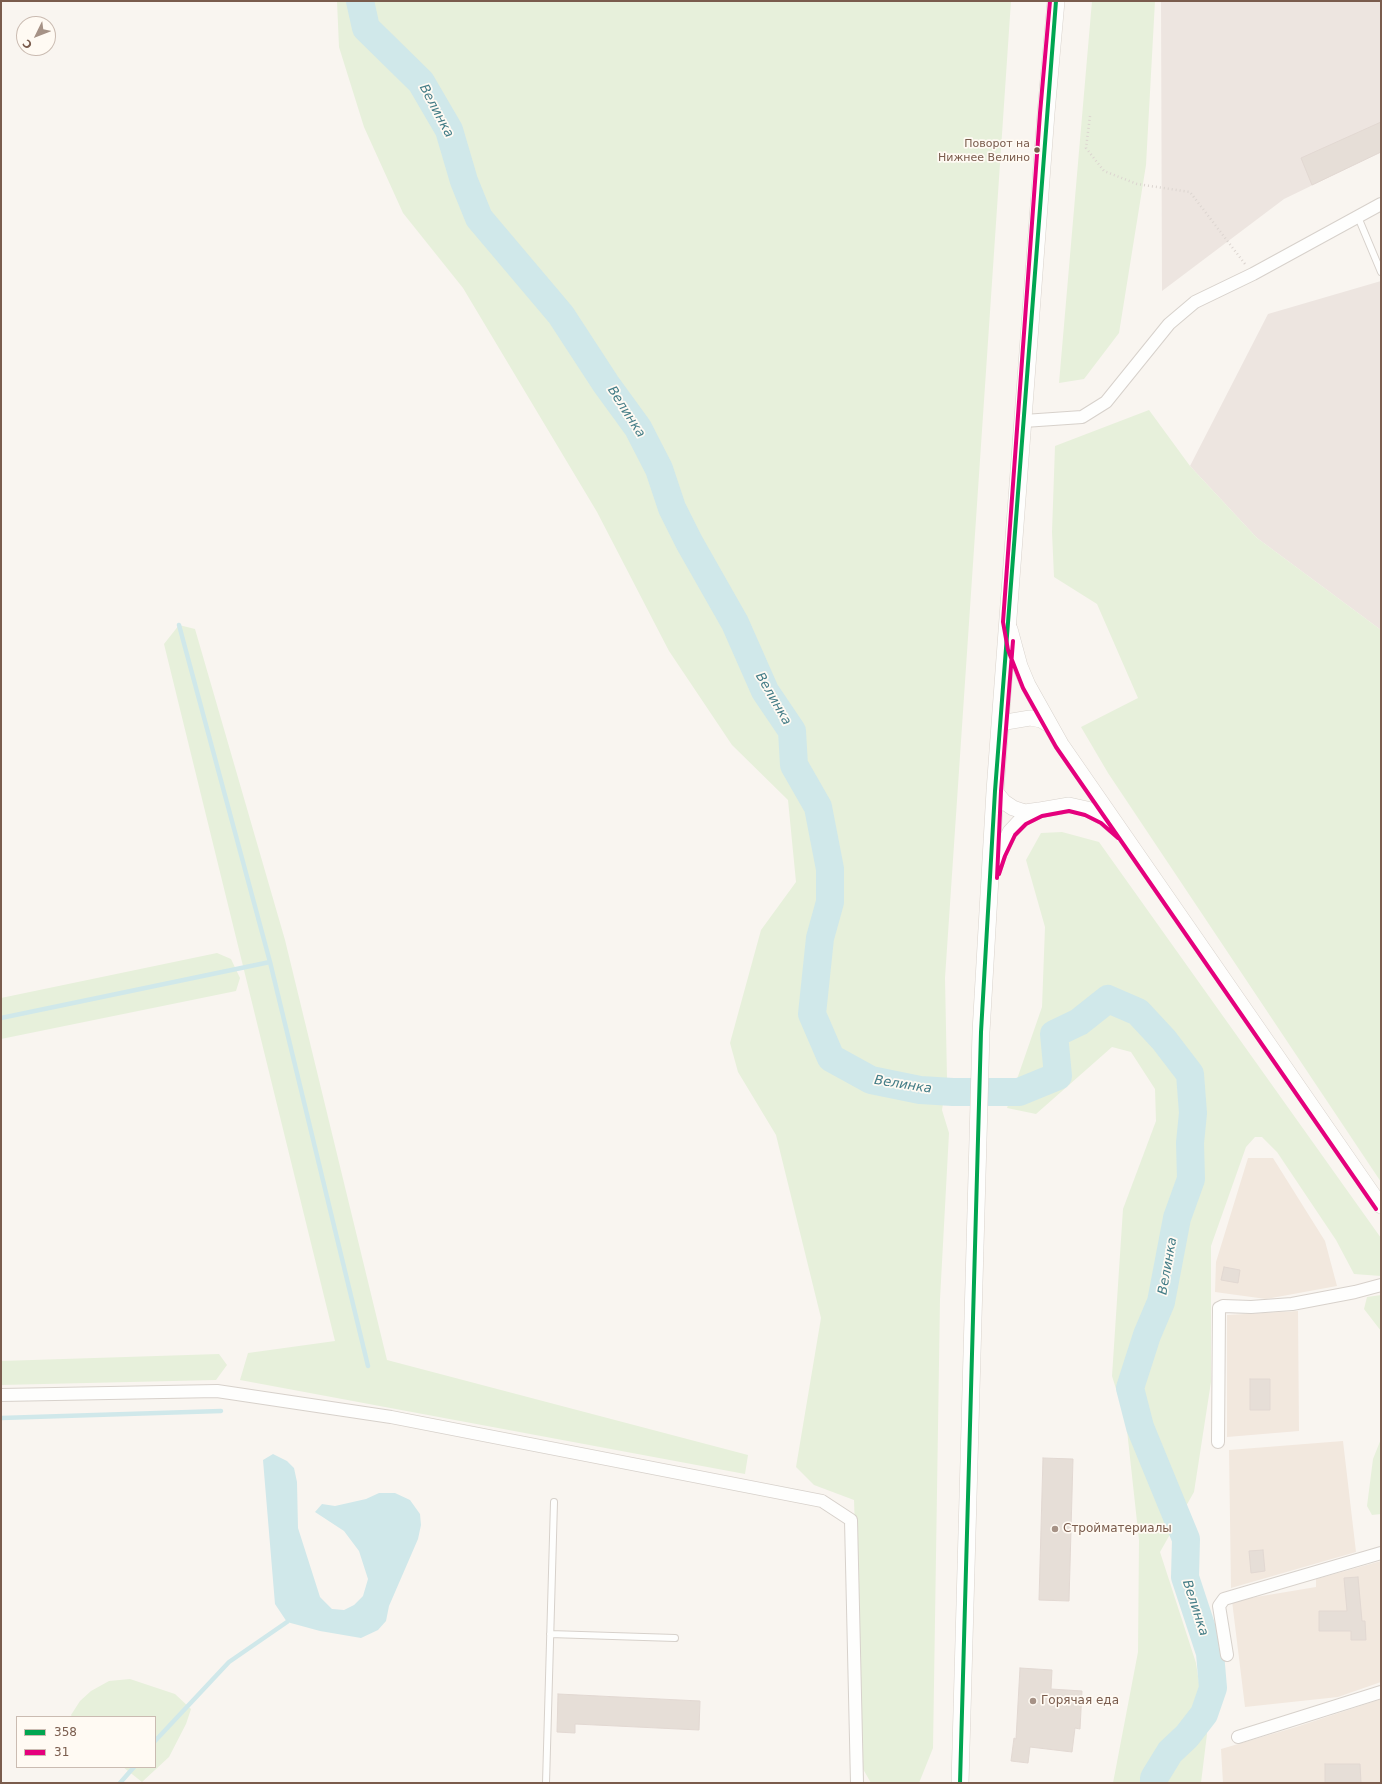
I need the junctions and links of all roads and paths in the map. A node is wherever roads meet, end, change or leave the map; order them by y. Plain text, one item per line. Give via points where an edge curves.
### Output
1 (1056, 1) edge
2 (1090, 116) dead end
3 (1381, 204) edge
4 (1358, 217) junction
5 (1381, 272) edge
6 (1253, 274) junction
7 (1024, 421) junction
8 (1008, 622) junction
9 (1000, 723) junction
10 (1051, 726) junction
11 (995, 791) junction
12 (1040, 810) junction
13 (1123, 835) junction
14 (991, 878) junction
15 (1381, 1206) edge
16 (1381, 1285) edge
17 (1, 1395) edge
18 (1218, 1442) dead end
19 (554, 1502) dead end
20 (1381, 1553) edge
21 (550, 1634) junction
22 (675, 1638) dead end
23 (1227, 1655) dead end
24 (1381, 1692) edge
25 (1238, 1737) dead end
26 (546, 1783) edge
27 (857, 1783) edge
28 (960, 1783) edge

1 - 7 main road
2 - 6 path via 1086,148 1104,171 1137,184 1190,192
3 - 4 street
4 - 5 lane
4 - 6 street
6 - 7 street via 1195,302 1169,324 1106,402 1082,418
7 - 8 main road
8 - 9 main road
8 - 10 street via 1020,666
9 - 10 street via 1030,718 1041,720
9 - 11 main road
10 - 13 street
11 - 12 street via 1013,808 1025,812
11 - 14 main road
12 - 13 street via 1069,805 1087,809 1104,818
12 - 14 street via 1022,819 1010,832
13 - 15 street
14 - 28 main road via 977,1130
16 - 18 street via 1292,1304 1218,1308
17 - 27 street via 217,1391 391,1417 822,1501 851,1520
19 - 21 lane
20 - 23 street via 1224,1599 1219,1606
21 - 22 lane
21 - 26 lane
24 - 25 street

